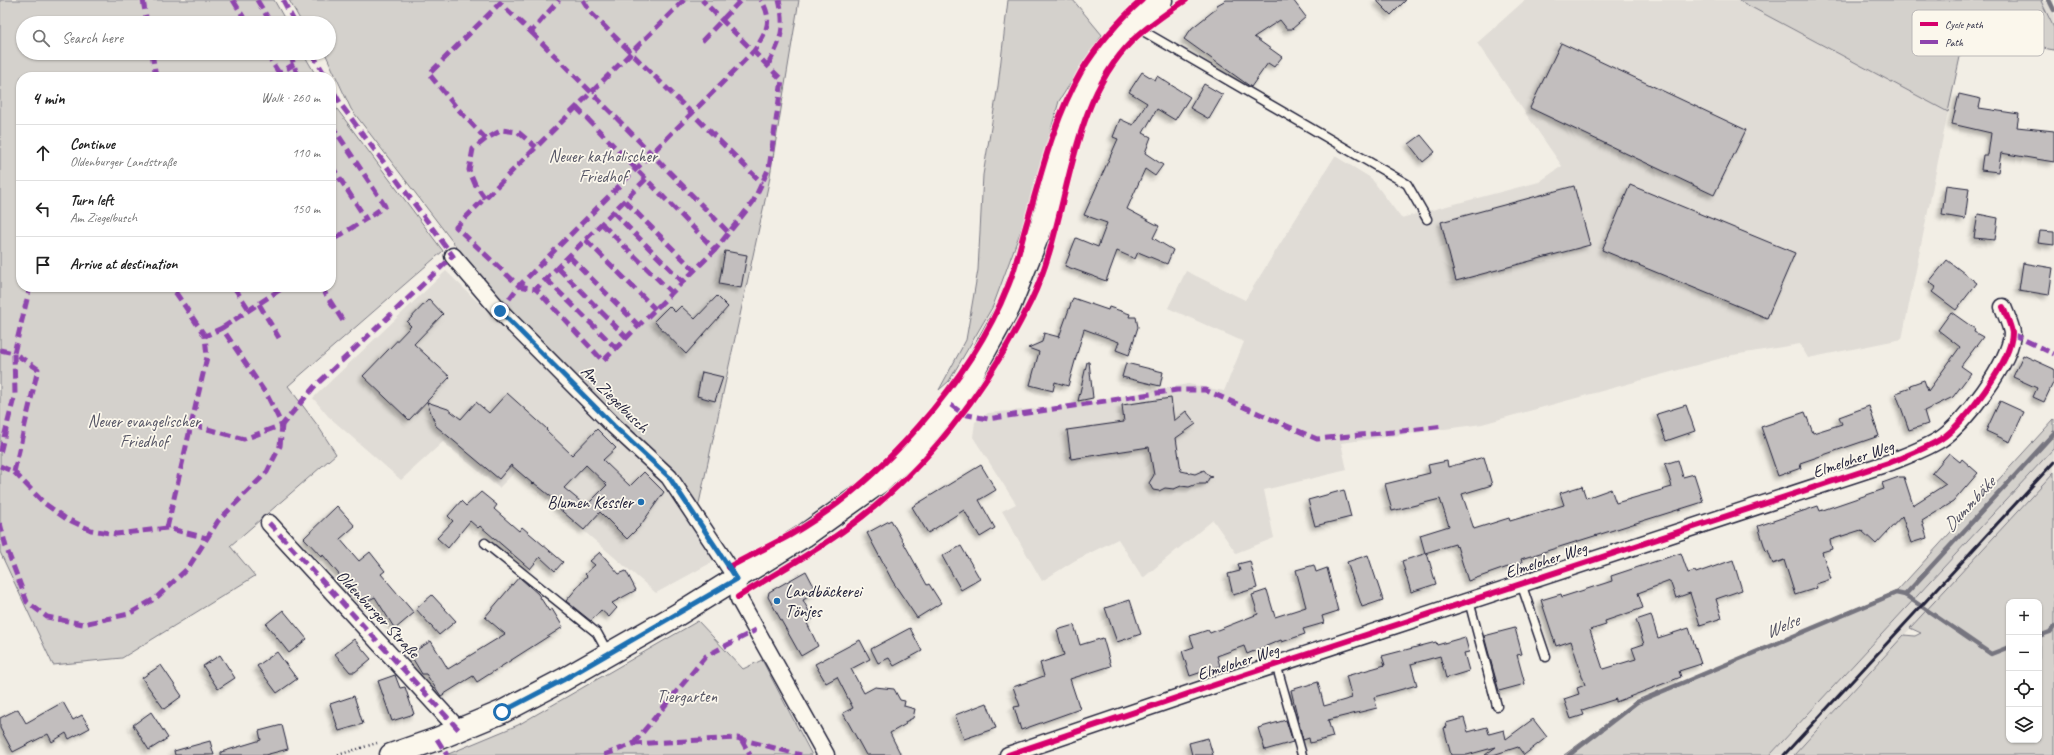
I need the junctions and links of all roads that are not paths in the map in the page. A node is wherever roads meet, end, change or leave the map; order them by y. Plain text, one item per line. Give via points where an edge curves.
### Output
1 (1161, 0) edge
2 (1134, 23) junction
3 (1427, 219) dead end
4 (453, 256) dead end
5 (2003, 307) dead end
6 (269, 523) dead end
7 (485, 543) dead end
8 (737, 579) junction
9 (1521, 583) junction
10 (1469, 600) junction
11 (609, 654) junction
12 (1546, 657) dead end
13 (1276, 664) junction
14 (1497, 706) dead end
15 (459, 730) junction
16 (385, 749) edge
17 (826, 755) edge
18 (1008, 755) edge
19 (1302, 755) edge

1 - 2 main road
2 - 3 lane via 1143,31 1407,184
2 - 8 main road via 1110,50 1086,85 1070,121 1042,225 1009,307 972,374 951,405 912,452 881,481 804,536
4 - 8 street, Am Ziegelbusch via 500,311 614,426 669,477
5 - 9 street, Elmeloher Weg via 2012,334 1997,374 1962,420 1942,438 1917,452 1891,462
6 - 15 street, Oldenburger Straße
7 - 11 lane via 596,633
8 - 11 main road
8 - 17 street via 739,600
9 - 10 street, Elmeloher Weg
9 - 12 lane
10 - 13 street, Elmeloher Weg
10 - 14 lane
11 - 15 main road via 502,712
13 - 18 street, Elmeloher Weg
13 - 19 lane
15 - 16 main road

